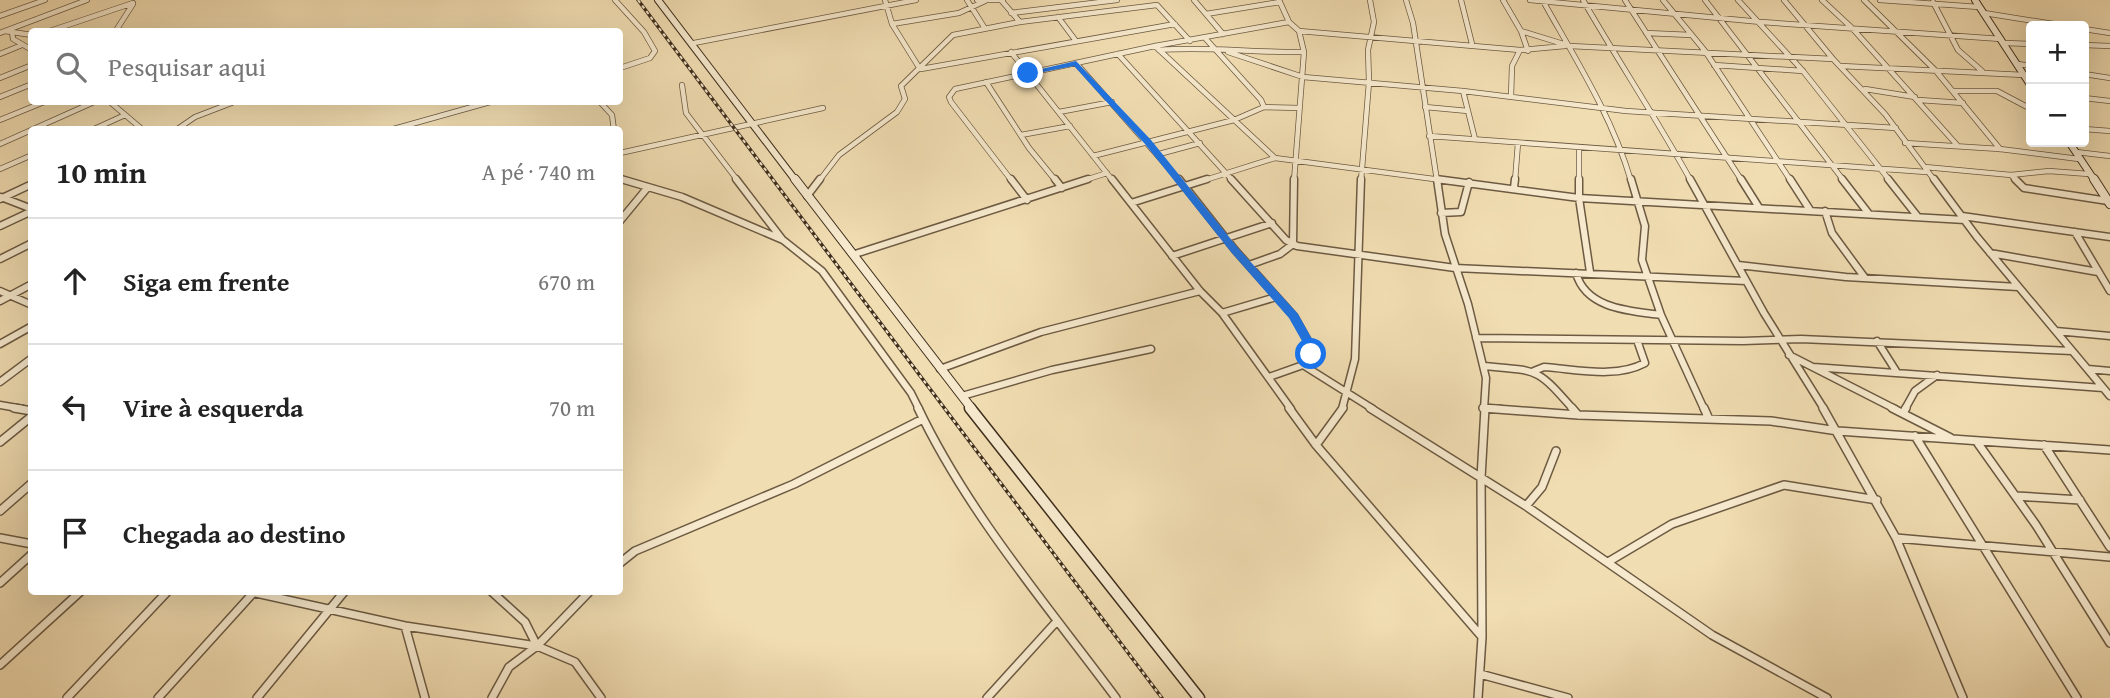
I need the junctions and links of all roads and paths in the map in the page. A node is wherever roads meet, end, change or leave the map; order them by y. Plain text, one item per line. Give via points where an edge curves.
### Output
1 (45, 0) edge
2 (87, 0) edge
3 (615, 0) edge
4 (658, 0) edge
5 (916, 0) edge
6 (967, 0) edge
7 (977, 0) edge
8 (1002, 0) edge
9 (1116, 0) edge
10 (1152, 0) edge
11 (1194, 0) edge
12 (1370, 0) edge
13 (1406, 0) edge
14 (1461, 0) edge
15 (1503, 0) edge
16 (1530, 0) edge
17 (1625, 0) edge
18 (1663, 0) edge
19 (1705, 0) edge
20 (1738, 0) edge
21 (1784, 0) edge
22 (1822, 0) edge
23 (1864, 0) edge
24 (1880, 0) edge
25 (134, 1) edge
26 (985, 1) edge
27 (1280, 1) edge
28 (1542, 1) edge
29 (1895, 1) edge
30 (1933, 1) edge
31 (886, 2) edge
32 (1585, 3) edge
33 (1157, 5) junction
34 (1980, 7) edge
35 (970, 8) junction
36 (1630, 9) junction
37 (1011, 12) junction
38 (1673, 13) junction
39 (1206, 14) junction
40 (0, 16) edge
41 (1718, 16) junction
42 (1058, 17) junction
43 (2043, 21) edge
44 (1020, 22) junction
45 (1289, 22) junction
46 (1761, 22) junction
47 (892, 24) junction
48 (1175, 24) junction
49 (1806, 25) junction
50 (984, 27) junction
51 (58, 28) edge
52 (117, 28) edge
53 (1852, 28) junction
54 (2089, 30) edge
55 (1299, 31) junction
56 (1521, 31) junction
57 (1893, 31) junction
58 (1, 32) edge
59 (12, 32) junction
60 (1646, 33) junction
61 (2110, 33) edge
62 (28, 34) edge
63 (1223, 34) junction
64 (1370, 35) junction
65 (1691, 35) junction
66 (1948, 35) junction
67 (1205, 38) junction
68 (1415, 40) junction
69 (1076, 41) junction
70 (1190, 41) junction
71 (2003, 41) junction
72 (694, 43) junction
73 (2026, 43) edge
74 (1472, 44) junction
75 (22, 45) junction
76 (2089, 45) edge
77 (1570, 46) junction
78 (2110, 46) edge
79 (1610, 47) junction
80 (28, 48) edge
81 (1157, 48) junction
82 (1656, 48) junction
83 (1520, 50) junction
84 (1214, 51) junction
85 (1528, 51) junction
86 (1705, 51) junction
87 (1012, 52) junction
88 (1228, 52) junction
89 (1304, 52) junction
90 (1746, 53) junction
91 (0, 54) edge
92 (1118, 54) junction
93 (1788, 56) junction
94 (1810, 57) junction
95 (1833, 59) junction
96 (1794, 62) junction
97 (1076, 63) junction
98 (2018, 64) junction
99 (1714, 65) junction
100 (2026, 65) edge
101 (1840, 66) junction
102 (1972, 66) junction
103 (28, 67) edge
104 (623, 67) edge
105 (920, 69) junction
106 (1758, 69) junction
107 (1887, 69) junction
108 (1803, 71) junction
109 (1936, 71) junction
110 (1968, 72) junction
111 (1028, 73) junction
112 (1986, 73) junction
113 (2024, 75) junction
114 (2089, 75) edge
115 (1303, 77) junction
116 (0, 78) edge
117 (2110, 78) edge
118 (986, 82) junction
119 (1369, 82) junction
120 (2030, 84) edge
121 (682, 85) dead end
122 (28, 86) edge
123 (1421, 87) junction
124 (1863, 88) junction
125 (1463, 91) junction
126 (1954, 91) junction
127 (0, 97) edge
128 (1511, 97) junction
129 (1917, 98) junction
130 (2089, 99) edge
131 (2110, 101) edge
132 (1112, 102) junction
133 (1963, 103) junction
134 (37, 105) edge
135 (87, 105) edge
136 (117, 105) edge
137 (226, 105) edge
138 (479, 105) edge
139 (603, 105) edge
140 (2026, 106) edge
141 (1264, 107) junction
142 (1424, 107) junction
143 (823, 108) dead end
144 (1299, 108) junction
145 (1604, 109) junction
146 (1468, 111) junction
147 (1059, 112) junction
148 (1654, 113) junction
149 (125, 115) junction
150 (1700, 116) junction
151 (1750, 119) junction
152 (0, 120) edge
153 (1234, 120) junction
154 (751, 122) junction
155 (1797, 122) junction
156 (1844, 124) junction
157 (40, 126) edge
158 (101, 126) edge
159 (138, 126) edge
160 (182, 126) edge
161 (404, 126) edge
162 (613, 126) edge
163 (1070, 126) junction
164 (1896, 128) junction
165 (2089, 130) edge
166 (28, 131) edge
167 (2110, 131) edge
168 (1190, 132) junction
169 (704, 135) junction
170 (1021, 135) junction
171 (1429, 136) junction
172 (1475, 139) junction
173 (1148, 142) junction
174 (1518, 142) junction
175 (1905, 142) junction
176 (1200, 143) junction
177 (0, 144) edge
178 (1957, 145) junction
179 (1579, 147) junction
180 (2072, 147) edge
181 (2000, 149) junction
182 (1622, 150) junction
183 (623, 152) edge
184 (1158, 154) junction
185 (2078, 155) junction
186 (1093, 156) junction
187 (1678, 156) junction
188 (2110, 156) edge
189 (28, 157) edge
190 (1275, 158) junction
191 (1727, 158) junction
192 (1295, 159) junction
193 (1778, 161) junction
194 (1831, 164) junction
195 (1362, 168) junction
196 (0, 169) edge
197 (1881, 169) junction
198 (1925, 169) junction
199 (1107, 173) junction
200 (1228, 174) junction
201 (2089, 174) junction
202 (2011, 175) junction
203 (1435, 178) junction
204 (623, 180) edge
205 (1469, 182) junction
206 (28, 186) edge
207 (648, 187) junction
208 (1186, 187) junction
209 (1062, 188) junction
210 (1514, 188) junction
211 (807, 196) junction
212 (1, 198) edge
213 (1579, 198) junction
214 (1027, 200) junction
215 (2108, 200) edge
216 (1131, 203) junction
217 (1640, 203) junction
218 (1704, 205) junction
219 (1758, 206) junction
220 (28, 208) edge
221 (1810, 210) junction
222 (1825, 211) junction
223 (28, 212) edge
224 (1441, 214) junction
225 (1869, 214) junction
226 (1918, 216) junction
227 (623, 217) edge
228 (1963, 218) junction
229 (1272, 223) junction
230 (0, 226) edge
231 (2075, 232) junction
232 (2110, 237) edge
233 (1225, 238) junction
234 (783, 240) junction
235 (1293, 244) junction
236 (28, 245) edge
237 (1990, 253) junction
238 (855, 254) junction
239 (1357, 254) junction
240 (1172, 256) junction
241 (0, 259) edge
242 (1249, 265) junction
243 (1738, 265) junction
244 (1455, 268) junction
245 (1590, 272) junction
246 (2098, 272) junction
247 (1576, 273) junction
248 (1649, 275) junction
249 (1866, 278) junction
250 (1746, 281) junction
251 (28, 286) edge
252 (2018, 287) junction
253 (2109, 288) edge
254 (1200, 290) junction
255 (0, 291) edge
256 (10, 296) junction
257 (1276, 297) junction
258 (0, 301) edge
259 (28, 303) edge
260 (1222, 313) junction
261 (1661, 315) junction
262 (28, 328) edge
263 (2056, 331) junction
264 (2110, 336) edge
265 (1476, 338) junction
266 (1673, 339) junction
267 (1781, 339) junction
268 (1637, 340) junction
269 (1877, 341) junction
270 (0, 344) edge
271 (1151, 349) dead end
272 (2072, 351) junction
273 (1789, 355) junction
274 (28, 361) edge
275 (1303, 365) junction
276 (1483, 366) junction
277 (1813, 367) junction
278 (940, 369) junction
279 (2086, 369) junction
280 (1534, 371) junction
281 (1896, 371) junction
282 (2110, 371) edge
283 (1937, 375) junction
284 (1269, 377) junction
285 (0, 382) edge
286 (2103, 388) junction
287 (1348, 394) junction
288 (962, 396) junction
289 (2110, 396) edge
290 (0, 405) edge
291 (1483, 408) junction
292 (28, 410) edge
293 (1903, 413) junction
294 (1578, 415) junction
295 (1708, 416) junction
296 (28, 419) edge
297 (921, 420) junction
298 (1838, 431) junction
299 (1915, 436) junction
300 (1955, 440) junction
301 (0, 442) edge
302 (1977, 442) junction
303 (1317, 445) junction
304 (2044, 445) junction
305 (2110, 450) edge
306 (1556, 452) dead end
307 (1482, 478) junction
308 (28, 486) edge
309 (2016, 496) junction
310 (1877, 499) junction
311 (2080, 500) junction
312 (1526, 506) junction
313 (0, 511) edge
314 (2106, 533) edge
315 (0, 538) edge
316 (1896, 538) junction
317 (28, 543) edge
318 (1984, 546) junction
319 (2110, 547) edge
320 (2053, 554) junction
321 (2110, 557) edge
322 (28, 558) edge
323 (623, 561) edge
324 (1608, 562) junction
325 (0, 583) edge
326 (77, 595) edge
327 (164, 595) edge
328 (250, 595) edge
329 (266, 595) edge
330 (342, 595) edge
331 (496, 595) edge
332 (586, 595) edge
333 (329, 610) junction
334 (1057, 621) junction
335 (405, 626) junction
336 (1482, 636) junction
337 (2110, 643) edge
338 (537, 646) junction
339 (0, 665) edge
340 (1480, 674) junction
341 (68, 698) edge
342 (158, 698) edge
343 (257, 698) edge
344 (425, 698) edge
345 (492, 698) edge
346 (601, 698) edge
347 (987, 698) edge
348 (1116, 698) edge
349 (1199, 698) edge
350 (1478, 698) edge
351 (1568, 698) edge
352 (1827, 698) edge
353 (1963, 698) edge
354 (2077, 698) edge

1 - 40 street
2 - 58 street
3 - 104 street via 655,51 650,58
4 - 72 street
5 - 31 street
6 - 35 street
7 - 26 street
8 - 26 street
8 - 37 street
9 - 37 street
10 - 33 street
11 - 39 street
12 - 64 street via 1374,22
13 - 68 street
14 - 74 street
15 - 56 street
16 - 28 street
17 - 36 street
18 - 38 street
19 - 41 street
20 - 46 street
21 - 49 street
22 - 53 street
23 - 57 street
24 - 29 street
25 - 51 street
25 - 52 street
26 - 35 street
27 - 39 street
27 - 45 street
28 - 32 street
28 - 77 street
29 - 30 street
30 - 34 street
30 - 66 street
31 - 47 street
31 - 72 street
32 - 36 street
32 - 79 street
33 - 42 street
33 - 48 street
34 - 43 street
34 - 71 street
35 - 47 street
35 - 50 street
36 - 38 street
36 - 60 street
37 - 44 street
38 - 41 street
38 - 65 street
39 - 63 street
41 - 46 street
41 - 90 street
42 - 44 street
42 - 69 street
44 - 50 street
45 - 55 street
45 - 63 street
46 - 49 street
46 - 93 street
47 - 105 street
48 - 69 street
48 - 70 street
49 - 53 street
49 - 95 street
50 - 105 street via 951,36
53 - 57 street
53 - 107 street
54 - 61 street
55 - 64 street
55 - 89 street
56 - 77 street
56 - 85 street
57 - 66 street
57 - 109 street
58 - 59 street
59 - 62 street
59 - 75 street
60 - 65 street
60 - 82 street
63 - 67 street
64 - 68 street
64 - 119 street
65 - 86 street
66 - 71 street
66 - 102 street
67 - 70 street
67 - 84 street
68 - 74 street
68 - 123 street
69 - 87 street
70 - 81 street
71 - 73 street
71 - 98 street
72 - 154 street
74 - 83 street
75 - 80 street
75 - 91 street
76 - 78 street
77 - 79 street
77 - 85 street
77 - 145 street
79 - 82 street
79 - 148 street
81 - 84 street
81 - 92 street
81 - 153 street
82 - 86 street
82 - 150 street
83 - 85 street
83 - 128 street via 1514,55
84 - 88 street
84 - 141 street
86 - 90 street
86 - 99 street
87 - 105 street
87 - 111 street
88 - 89 street
88 - 115 street
89 - 115 street
90 - 93 street
90 - 106 street
92 - 97 street
92 - 168 street
93 - 94 street
93 - 96 street
94 - 95 street
94 - 96 street
95 - 101 street
96 - 108 street
97 - 111 street
97 - 132 street
98 - 100 street
98 - 113 street
99 - 106 street
99 - 151 street
101 - 107 street
101 - 124 street
102 - 110 street
102 - 112 street
103 - 116 street
105 - 211 street via 901,86 905,99 897,112 845,149
106 - 108 street
106 - 155 street
107 - 109 street
107 - 129 street
108 - 156 street
109 - 110 street
109 - 126 street
110 - 112 street
111 - 118 street
111 - 147 street
112 - 113 street
113 - 120 street
114 - 117 street
115 - 119 street
115 - 144 street
118 - 170 street
118 - 214 street via 955,89 949,97
119 - 123 street
119 - 195 street
121 - 169 street via 686,113
122 - 127 street
123 - 125 street
123 - 142 street
124 - 129 street
124 - 164 street
125 - 128 street
125 - 146 street
126 - 133 street
126 - 140 street via 1997,91
128 - 145 street
129 - 133 street
129 - 178 street
130 - 131 street
132 - 147 street
132 - 173 street
133 - 181 street
134 - 152 street
135 - 157 street
136 - 149 street
137 - 160 street
138 - 161 street
139 - 162 street via 612,115
141 - 144 street
141 - 153 street
142 - 146 street
142 - 171 street
143 - 154 street
144 - 192 street
145 - 148 street
145 - 182 street
146 - 172 street
147 - 163 street
148 - 150 street
148 - 187 street
149 - 158 street
149 - 159 street
150 - 151 street
150 - 191 street
151 - 155 street
151 - 193 street
153 - 168 street
153 - 190 street
154 - 169 street
154 - 211 street
155 - 156 street
155 - 194 street
156 - 164 street
156 - 197 street
163 - 170 street
163 - 186 street
164 - 175 street
165 - 167 street
166 - 177 street
168 - 173 street
168 - 176 street
169 - 183 street
169 - 234 street
170 - 209 street
171 - 172 street
171 - 203 street
172 - 174 street
173 - 184 street
173 - 186 street
174 - 179 street
174 - 210 street
175 - 178 street
175 - 198 street
176 - 184 street
176 - 200 street
178 - 181 street
179 - 182 street
179 - 213 street
180 - 185 street
181 - 185 street
182 - 187 street
182 - 217 street
184 - 208 street
185 - 188 street
185 - 201 street
186 - 199 street
187 - 191 street
187 - 218 street
189 - 196 street
190 - 192 street
190 - 200 street
191 - 193 street
191 - 219 street
192 - 195 street
192 - 235 street
193 - 194 street
193 - 221 street
194 - 197 street
194 - 225 street
195 - 203 street
195 - 239 street
197 - 198 street
197 - 226 street
198 - 202 street
198 - 228 street
199 - 209 street
199 - 216 street
200 - 208 street
200 - 229 street
201 - 202 street via 2049,171
201 - 215 street
202 - 215 street via 2024,188
203 - 205 street
203 - 224 street
204 - 207 street
205 - 210 street
205 - 224 street via 1461,212
206 - 212 street
207 - 227 street
207 - 234 street
208 - 216 street
208 - 233 street
209 - 214 street
210 - 213 street
211 - 238 street
212 - 220 street
213 - 217 street
213 - 245 street
214 - 238 street
216 - 240 street
217 - 218 street
217 - 248 street via 1645,226 1641,251
218 - 219 street
218 - 243 street
219 - 221 street
221 - 222 street
222 - 225 street
222 - 249 street via 1832,233
223 - 230 street
224 - 244 street
225 - 226 street
226 - 228 street
228 - 231 street
228 - 237 street
229 - 233 street
229 - 235 street
231 - 232 street
231 - 246 street
233 - 240 street
233 - 242 street
234 - 297 street via 822,271 911,393
235 - 239 street
235 - 242 street
236 - 241 street
237 - 246 street
237 - 252 street
238 - 278 street
239 - 244 street
239 - 287 street via 1355,350
240 - 254 street
242 - 257 street
243 - 249 street
243 - 250 street
244 - 247 street
244 - 265 street
245 - 247 street
245 - 248 street
246 - 253 street
247 - 261 street via 1578,286 1588,296
248 - 250 street
248 - 261 street
249 - 252 street
250 - 267 street
251 - 256 street
252 - 263 street
254 - 260 street
254 - 278 street via 1041,332
255 - 256 street
256 - 258 street
256 - 259 street
257 - 260 street
257 - 275 street via 1294,316 1312,348
260 - 284 street
261 - 266 street
262 - 270 street
263 - 264 street
263 - 272 street
265 - 268 street
265 - 276 street
266 - 267 street
266 - 268 street
266 - 295 street
267 - 269 street
267 - 273 street
268 - 280 street via 1645,363 1637,368 1544,367
269 - 272 street
269 - 281 street
271 - 288 street via 1052,370
272 - 279 street
273 - 277 street
273 - 298 street
274 - 285 street
275 - 284 street
275 - 287 street
276 - 280 street
276 - 291 street
277 - 281 street
277 - 293 street
278 - 288 street
279 - 282 street
279 - 286 street
280 - 294 street via 1545,377
281 - 283 street
283 - 286 street
283 - 293 street via 1915,391
284 - 303 street
286 - 289 street
287 - 303 street
287 - 307 street
288 - 349 street
290 - 292 street
291 - 294 street
291 - 307 street
293 - 300 street
294 - 295 street
295 - 298 street
296 - 301 street
297 - 323 street via 794,484 635,551
297 - 334 street
298 - 299 street
298 - 310 street
299 - 300 street
299 - 318 street
300 - 302 street
302 - 304 street
302 - 309 street
303 - 336 street
304 - 305 street
304 - 311 street
306 - 312 street via 1542,487
307 - 312 street
307 - 336 street
308 - 313 street
309 - 311 street
309 - 320 street
310 - 316 street
310 - 324 street via 1784,485 1672,524
311 - 314 street
312 - 324 street
314 - 319 street
315 - 317 street
316 - 318 street
316 - 353 street
318 - 320 street
318 - 354 street
320 - 321 street
320 - 337 street
322 - 325 street
324 - 352 street via 1712,635
326 - 339 street
327 - 341 street
328 - 342 street
329 - 333 street
330 - 333 street
331 - 338 street via 524,618
332 - 338 street
333 - 335 street
333 - 343 street
334 - 347 street
334 - 348 street
335 - 338 street
335 - 344 street
336 - 340 street
338 - 345 street via 509,667
338 - 346 street via 575,662
340 - 350 street
340 - 351 street

